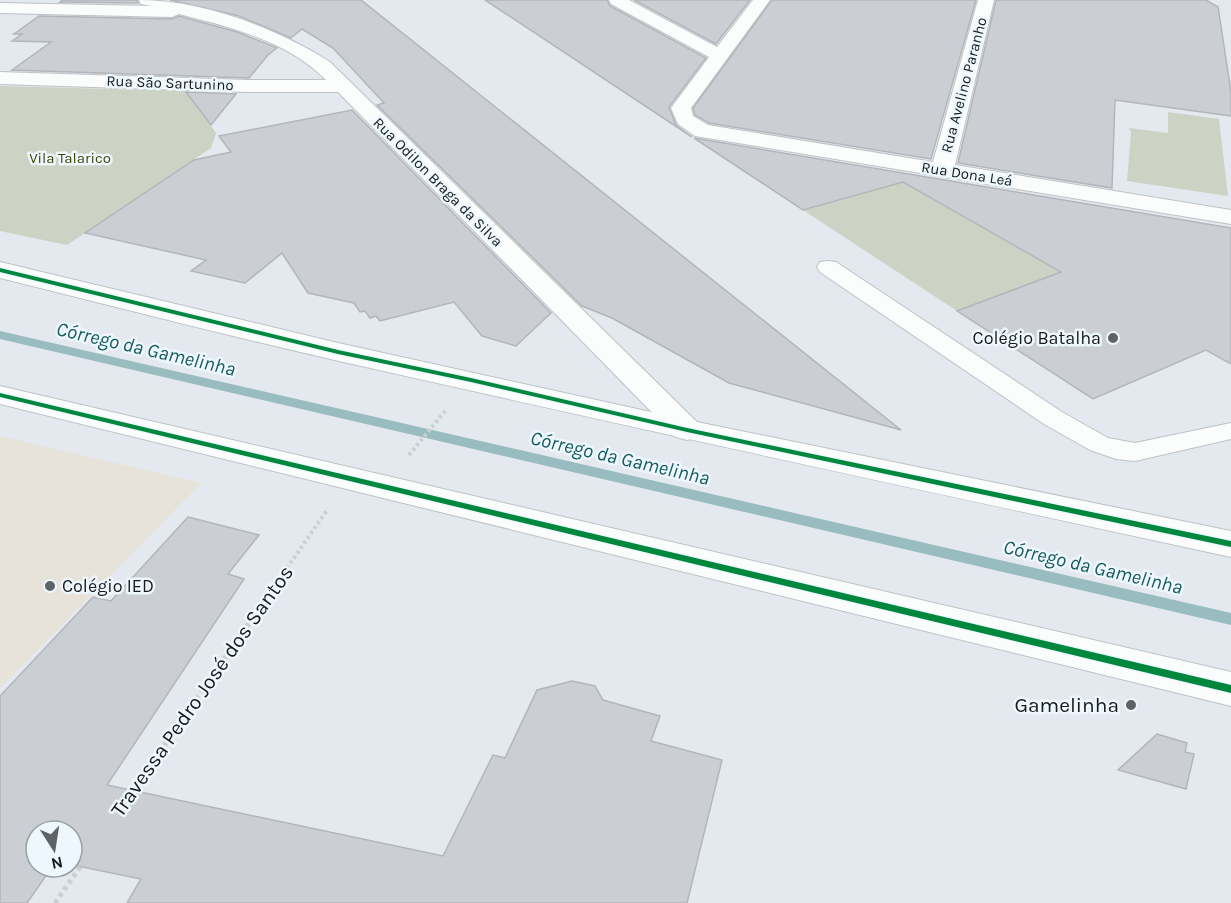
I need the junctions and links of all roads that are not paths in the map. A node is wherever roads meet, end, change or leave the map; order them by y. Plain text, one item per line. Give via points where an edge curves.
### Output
1 (147, 0) edge
2 (617, 0) edge
3 (762, 0) edge
4 (986, 0) edge
5 (0, 8) edge
6 (190, 12) junction
7 (719, 54) junction
8 (0, 78) edge
9 (341, 86) junction
10 (942, 170) junction
11 (1231, 217) edge
12 (828, 267) dead end
13 (0, 270) edge
14 (0, 395) edge
15 (687, 430) junction
16 (1231, 431) edge
17 (1231, 544) edge
18 (1231, 689) edge

1 - 6 street, Rua Odilon Braga da Silva
2 - 7 street
3 - 7 street
4 - 10 street, Rua Avelino Paranho
5 - 6 street
6 - 9 street, Rua Odilon Braga da Silva via 283,41 305,52
7 - 10 street, Rua Dona Leá via 681,108 681,116 688,124 703,131
8 - 9 street, Rua São Sartunino
9 - 15 street, Rua Odilon Braga da Silva
10 - 11 street, Rua Dona Leá
12 - 16 lane via 1053,417 1100,444 1135,452
13 - 15 street via 338,352
14 - 18 street
15 - 17 street

